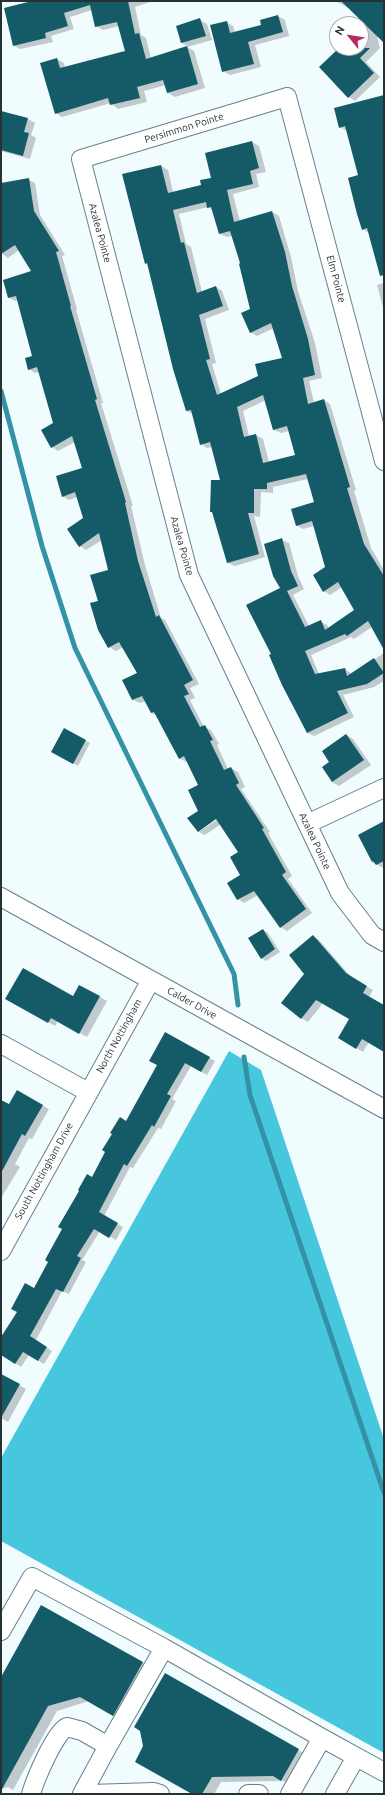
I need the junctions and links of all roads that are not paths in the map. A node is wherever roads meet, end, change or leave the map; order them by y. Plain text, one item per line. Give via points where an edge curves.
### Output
1 (287, 97) joint
2 (81, 159) joint
3 (384, 461) edge
4 (384, 788) edge
5 (307, 824) junction
6 (1, 897) edge
7 (384, 942) edge
8 (151, 980) junction
9 (1, 1044) edge
10 (88, 1092) junction
11 (384, 1109) edge
12 (1, 1250) edge
13 (1, 1630) edge
14 (164, 1648) junction
15 (322, 1738) junction
16 (108, 1746) junction
17 (356, 1757) junction
18 (384, 1772) edge
19 (31, 1794) edge
20 (82, 1794) edge
21 (90, 1794) edge
22 (160, 1794) edge
23 (248, 1794) edge
24 (259, 1794) edge
25 (290, 1794) edge
26 (335, 1794) edge

1 - 2 street, Persimmon Pointe
1 - 3 street, Elm Pointe
2 - 5 street, Azalea Pointe via 189,575
4 - 5 street
5 - 7 street, Azalea Pointe via 340,893 372,935
6 - 8 street, Calder Drive
8 - 10 street, North Nottingham
8 - 11 street, Calder Drive
9 - 10 street
10 - 12 street, South Nottingham Drive
13 - 14 street via 32,1577
14 - 15 street
14 - 16 street
15 - 17 street
15 - 25 street
16 - 19 street via 82,1731 72,1727 64,1728 43,1762
16 - 20 street
17 - 18 street
17 - 26 street
21 - 22 street
23 - 24 street

